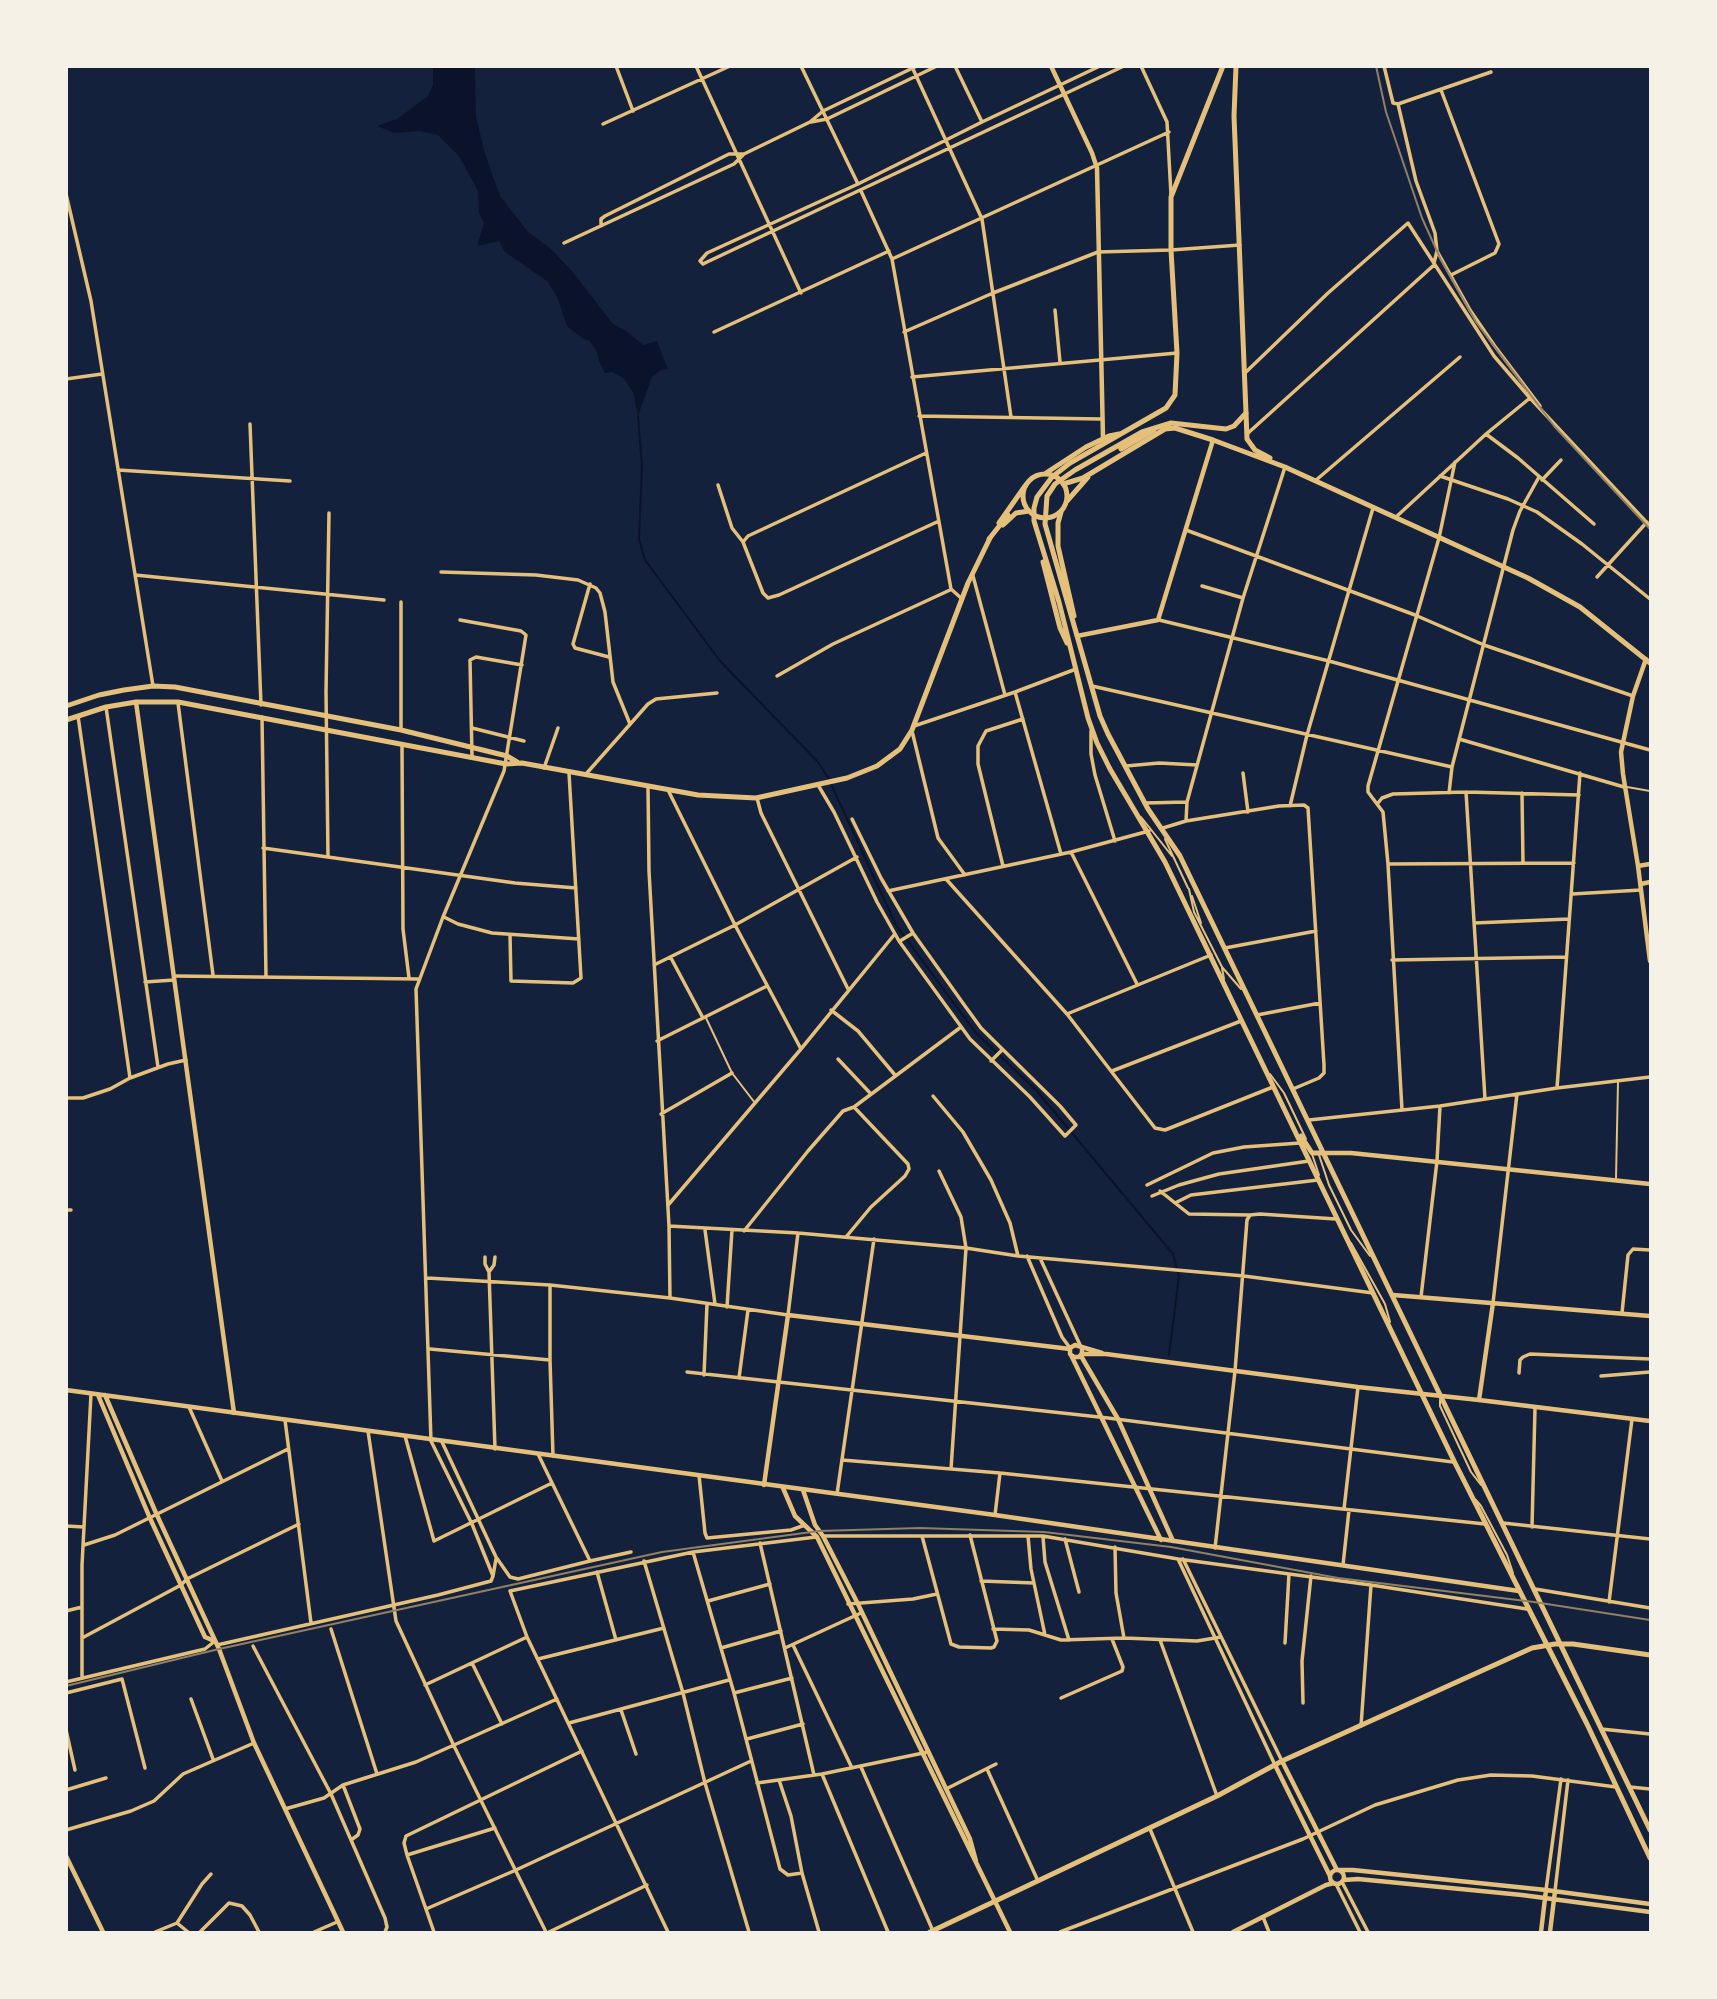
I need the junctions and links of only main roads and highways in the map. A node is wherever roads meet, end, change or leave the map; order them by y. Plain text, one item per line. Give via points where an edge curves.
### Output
1 (1223, 66) edge
2 (1236, 66) edge
3 (1246, 413) junction
4 (1162, 424) junction
5 (1119, 434) junction
6 (1121, 449) dead end
7 (1285, 467) junction
8 (1092, 472) junction
9 (1043, 474) junction
10 (1063, 484) junction
11 (1026, 486) junction
12 (1067, 501) junction
13 (1030, 512) junction
14 (1061, 512) junction
15 (1009, 515) dead end
16 (989, 540) junction
17 (1075, 626) junction
18 (1072, 652) junction
19 (1648, 661) edge
20 (66, 706) edge
21 (66, 720) edge
22 (518, 763) junction
23 (1274, 1089) junction
24 (1318, 1153) junction
25 (1560, 1644) junction
26 (1548, 1645) junction
27 (1650, 1655) edge
28 (1650, 1830) edge
29 (1650, 1858) edge
30 (932, 1932) edge

1 - 5 main road via 1171,197 1175,395 1166,408
2 - 3 main road
3 - 4 main road via 1226,429
3 - 7 main road via 1247,439 1255,450
4 - 6 main road
4 - 17 main road via 1064,477 1047,496 1045,524
5 - 9 main road via 1103,438
5 - 18 main road via 1052,477 1034,508
7 - 8 main road via 1175,428 1165,429
7 - 19 main road via 1528,578 1580,607
8 - 10 main road
8 - 12 main road
9 - 10 main road
9 - 11 main road
10 - 12 main road
11 - 13 main road via 1024,504
11 - 16 main road
12 - 14 main road
13 - 14 main road via 1043,519
13 - 16 main road via 1016,513
13 - 18 main road via 1060,628
14 - 17 main road via 1058,546
15 - 16 main road
16 - 22 main road via 913,728 900,748 877,766 820,785 756,798 727,798
17 - 24 main road via 1100,716 1145,803 1180,856 1293,1089
18 - 23 main road via 1091,728 1110,769 1149,831
20 - 22 main road via 99,695 175,687 401,730
21 - 22 main road via 136,702 178,702
23 - 24 main road via 1307,1147
23 - 26 main road
24 - 25 main road via 1381,1270
25 - 26 main road
25 - 27 main road
25 - 28 main road
26 - 29 main road
26 - 30 main road via 1282,1760 1150,1829

